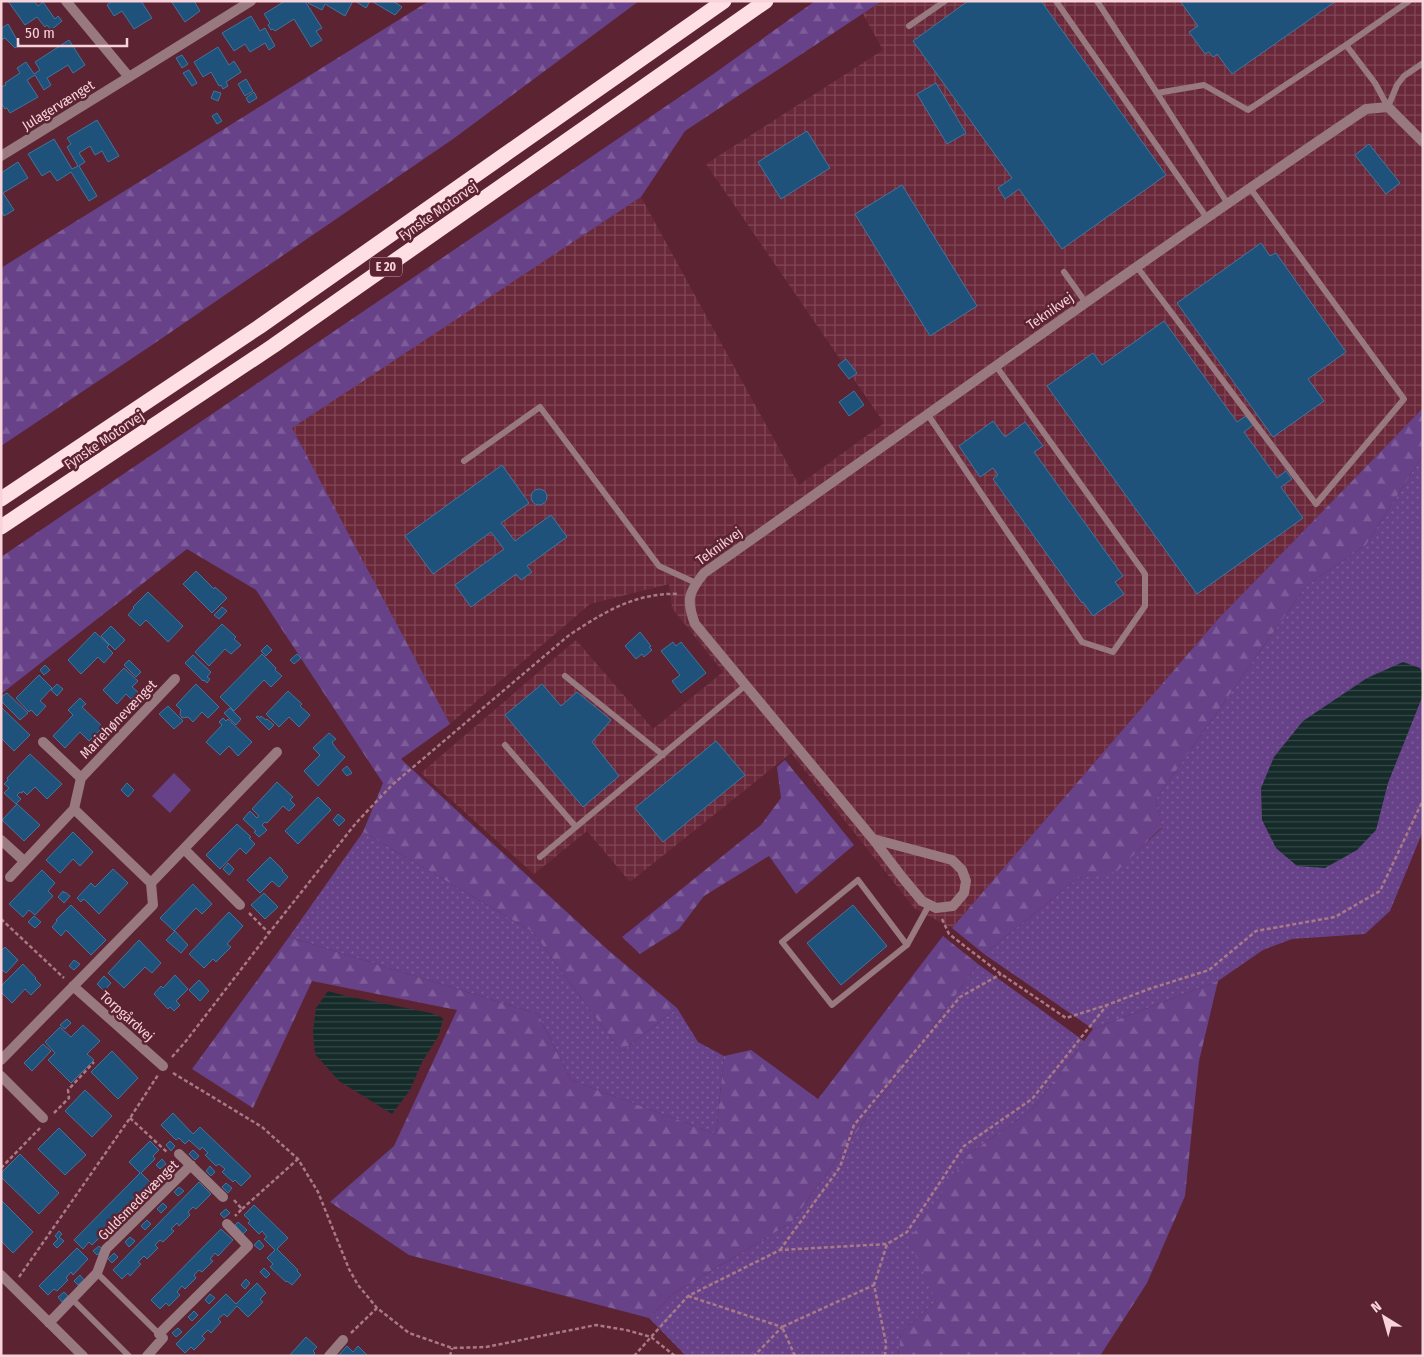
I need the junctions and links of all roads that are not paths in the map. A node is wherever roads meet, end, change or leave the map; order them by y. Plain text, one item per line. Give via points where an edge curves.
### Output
1 (66, 1) edge
2 (251, 1) edge
3 (724, 1) edge
4 (766, 1) edge
5 (945, 1) edge
6 (1056, 1) edge
7 (1097, 1) edge
8 (1409, 1) edge
9 (909, 26) dead end
10 (1346, 45) junction
11 (1423, 63) edge
12 (129, 77) junction
13 (1156, 93) junction
14 (1388, 107) junction
15 (1422, 141) edge
16 (1, 156) edge
17 (1250, 188) junction
18 (1228, 204) junction
19 (1208, 218) junction
20 (1137, 267) junction
21 (1064, 272) dead end
22 (1086, 303) junction
23 (996, 366) junction
24 (928, 415) junction
25 (464, 461) dead end
26 (1, 499) edge
27 (1, 527) edge
28 (696, 583) junction
29 (565, 676) dead end
30 (175, 680) dead end
31 (746, 685) junction
32 (43, 742) dead end
33 (506, 744) dead end
34 (277, 752) dead end
35 (663, 755) junction
36 (81, 778) junction
37 (74, 809) junction
38 (576, 827) junction
39 (873, 839) junction
40 (1, 840) edge
41 (184, 849) junction
42 (540, 857) dead end
43 (24, 861) junction
44 (10, 877) dead end
45 (151, 883) junction
46 (240, 906) road end
47 (933, 906) junction
48 (907, 945) junction
49 (73, 986) junction
50 (1, 1060) edge
51 (163, 1066) road end
52 (1, 1076) edge
53 (43, 1118) dead end
54 (179, 1154) road end
55 (191, 1166) junction
56 (223, 1197) road end
57 (227, 1224) road end
58 (97, 1273) junction
59 (1, 1275) edge
60 (72, 1299) junction
61 (49, 1323) junction
62 (159, 1334) junction
63 (343, 1340) road end
64 (82, 1356) edge
65 (129, 1356) edge
66 (147, 1356) edge
67 (329, 1356) edge

1 - 12 street
2 - 12 street, Julagervænget
3 - 26 highway, Fynske Motorvej / E 20 via 259,327
4 - 27 highway, Fynske Motorvej / E 20 via 273,346
5 - 9 lane
6 - 19 lane
7 - 13 lane
8 - 10 lane
10 - 13 lane via 1248,110 1204,85
10 - 14 lane via 1375,83
11 - 14 lane via 1397,84
12 - 16 street, Julagervænget
13 - 18 lane
14 - 15 street
14 - 17 street, Teknikvej via 1366,109
17 - 18 street, Teknikvej
17 - 20 lane via 1404,400 1316,504
18 - 19 street, Teknikvej
19 - 20 street, Teknikvej
20 - 22 street, Teknikvej
21 - 22 lane
22 - 23 street, Teknikvej
23 - 24 street, Teknikvej
23 - 24 lane via 1145,574 1145,606 1113,652 1082,642
24 - 28 street, Teknikvej via 704,573
25 - 28 lane, Teknikvej via 540,407 659,566
28 - 31 street, Teknikvej via 689,595 695,624
29 - 35 lane
30 - 36 street, Mariehønevænget
31 - 35 lane
31 - 39 street
32 - 36 street, Mariehønevænget
33 - 38 lane
34 - 41 street
35 - 38 lane
36 - 37 street, Mariehønevænget
37 - 43 street
37 - 45 street
38 - 42 lane
39 - 47 street via 922,901
39 - 47 street via 952,860 962,870 966,881 964,893 952,906
40 - 43 street
41 - 45 street
41 - 46 street
43 - 44 street
45 - 49 street via 153,905
47 - 48 lane
48 - 48 lane via 832,1005 782,942 858,880
49 - 50 street
49 - 51 street, Torpgårdvej
52 - 53 street
54 - 55 street, Guldsmedevænget
55 - 56 street, Guldsmedevænget
55 - 58 street, Guldsmedevænget via 106,1249
57 - 62 street via 248,1246
58 - 60 street, Guldsmedevænget
58 - 62 lane
59 - 61 street
60 - 61 street, Guldsmedevænget
60 - 65 lane
61 - 64 street
62 - 66 street via 163,1338
63 - 67 street

